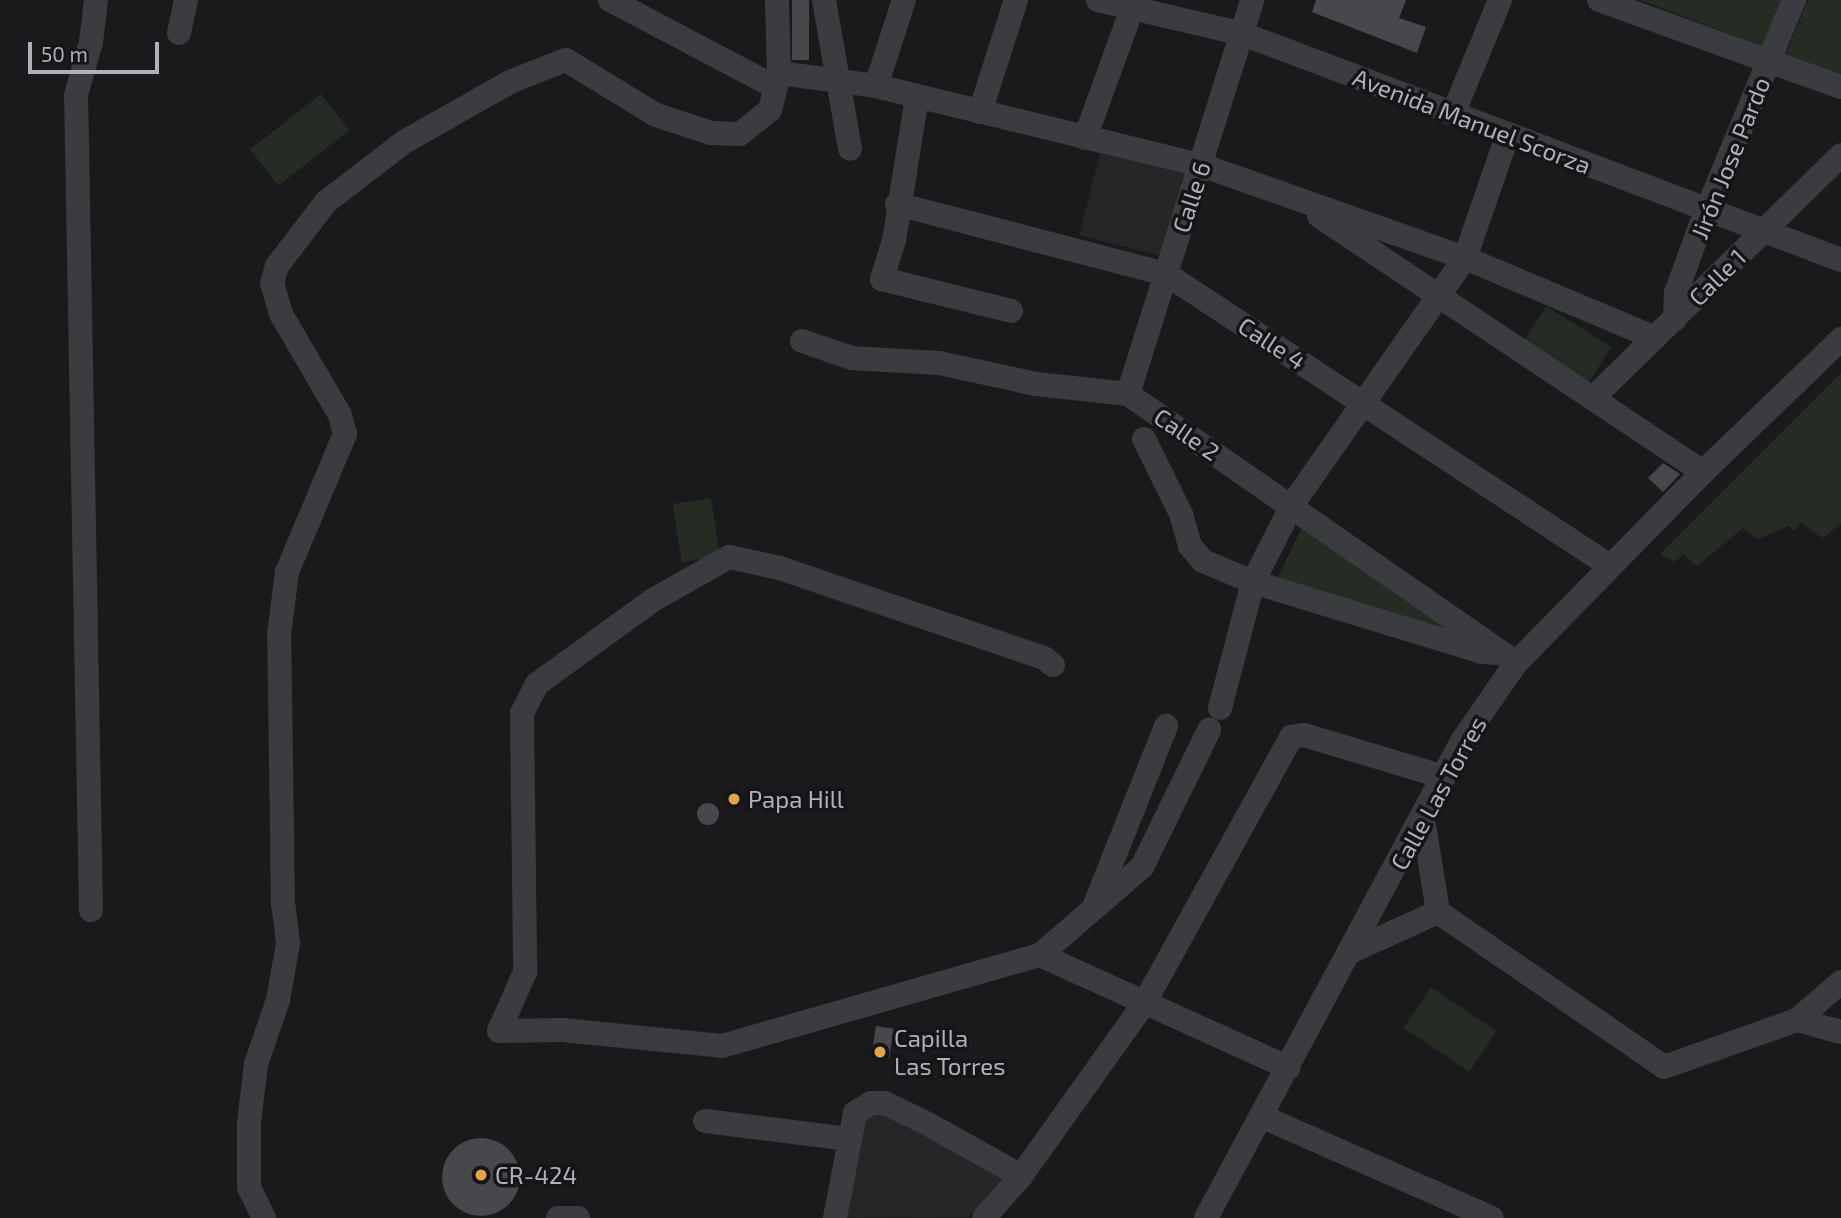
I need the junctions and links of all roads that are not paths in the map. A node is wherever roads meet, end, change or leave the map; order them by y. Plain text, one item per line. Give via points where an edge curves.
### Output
1 (96, 0) edge
2 (186, 0) edge
3 (610, 0) edge
4 (777, 0) edge
5 (824, 0) edge
6 (904, 0) edge
7 (1016, 0) edge
8 (1098, 0) edge
9 (1252, 0) edge
10 (1500, 0) edge
11 (1599, 0) edge
12 (1794, 0) edge
13 (1132, 9) junction
14 (179, 33) dead end
15 (1243, 34) junction
16 (1771, 59) junction
17 (777, 80) junction
18 (837, 80) junction
19 (876, 86) junction
20 (1841, 87) edge
21 (917, 97) junction
22 (980, 113) junction
23 (1453, 114) junction
24 (1507, 134) junction
25 (1085, 138) junction
26 (850, 149) dead end
27 (1841, 155) edge
28 (1201, 165) junction
29 (1293, 197) junction
30 (897, 204) junction
31 (1707, 211) junction
32 (1765, 230) junction
33 (1465, 258) junction
34 (1841, 260) edge
35 (1166, 274) junction
36 (1440, 298) junction
37 (1011, 311) dead end
38 (1675, 319) junction
39 (1655, 338) junction
40 (1841, 339) edge
41 (802, 341) dead end
42 (1128, 394) junction
43 (1593, 398) junction
44 (1362, 401) junction
45 (1144, 439) dead end
46 (1703, 471) junction
47 (1293, 505) junction
48 (1610, 566) junction
49 (1254, 582) junction
50 (1507, 658) junction
51 (1053, 665) dead end
52 (1166, 726) dead end
53 (1444, 777) junction
54 (1423, 819) junction
55 (1094, 908) junction
56 (91, 910) dead end
57 (1438, 912) junction
58 (1352, 951) junction
59 (1040, 955) junction
60 (1841, 982) edge
61 (1146, 1002) junction
62 (1797, 1020) junction
63 (1841, 1032) edge
64 (1289, 1068) junction
65 (1263, 1117) junction
66 (705, 1121) dead end
67 (850, 1139) junction
68 (1021, 1176) junction
69 (264, 1218) edge
70 (558, 1218) edge
71 (578, 1218) edge
72 (835, 1218) edge
73 (985, 1218) edge
74 (1206, 1218) edge
75 (1492, 1218) edge

1 - 56 street via 91,42 76,95
2 - 14 street
3 - 17 street
4 - 17 street
5 - 18 street
6 - 19 street
7 - 22 street
8 - 13 street, Avenida Manuel Scorza
9 - 15 street, Calle 6
10 - 23 street
11 - 16 street
12 - 16 street, Jirón Jose Pardo
13 - 15 street, Avenida Manuel Scorza
13 - 25 street
15 - 23 street, Avenida Manuel Scorza
15 - 28 street, Calle 6
16 - 20 street
16 - 31 street, Jirón Jose Pardo
17 - 18 street
17 - 69 street via 770,110 756,125 740,134 711,133 656,115 566,60 512,81 404,142 326,202 278,267 272,283 281,314 340,415 345,434 287,572 279,635 283,905 288,943 278,1000 256,1064 249,1122 249,1187
18 - 19 street
18 - 26 street
19 - 21 street
21 - 22 street
21 - 30 street
22 - 25 street
23 - 24 street, Avenida Manuel Scorza
24 - 31 street, Avenida Manuel Scorza
24 - 33 street
25 - 28 street
27 - 32 street, Calle 1
28 - 29 street
28 - 35 street, Calle 6
29 - 33 street
29 - 36 street
30 - 35 street, Calle 4
30 - 37 street via 894,240 882,279
31 - 32 street, Avenida Manuel Scorza
31 - 38 street, Jirón Jose Pardo via 1676,293
32 - 34 street, Avenida Manuel Scorza
32 - 38 street, Calle 1
33 - 36 street
33 - 39 street
35 - 42 street, Calle 6
35 - 44 street, Calle 4
36 - 43 street
36 - 44 street
38 - 39 street, Calle 1
39 - 43 street, Calle 1
40 - 46 street, Calle Las Torres
41 - 42 street, Calle 2 via 852,358 939,363 1036,384
42 - 47 street, Calle 2
43 - 46 street
44 - 47 street
44 - 48 street, Calle 4
45 - 49 street via 1195,555
46 - 48 street, Calle Las Torres
47 - 49 street
47 - 50 street, Calle 2
48 - 50 street, Calle Las Torres
49 - 50 street
49 - 55 street via 1214,719 1142,867
50 - 53 street, Calle Las Torres
51 - 59 street via 1044,658 780,568 729,557 653,600 537,684 522,713 525,972 499,1031 563,1030 722,1046
52 - 55 street
53 - 54 street, Calle Las Torres
53 - 61 street via 1304,735 1291,737
54 - 57 street
54 - 58 street, Calle Las Torres
55 - 59 street
57 - 58 street
57 - 62 street via 1664,1067
58 - 64 street, Calle Las Torres
59 - 61 street
60 - 62 street
61 - 64 street
61 - 68 street
62 - 63 street
64 - 65 street, Calle Las Torres
65 - 74 street, Calle Las Torres
65 - 75 street
66 - 67 street
67 - 68 street via 855,1113 871,1103 885,1103
67 - 72 street
68 - 73 street
70 - 71 street

